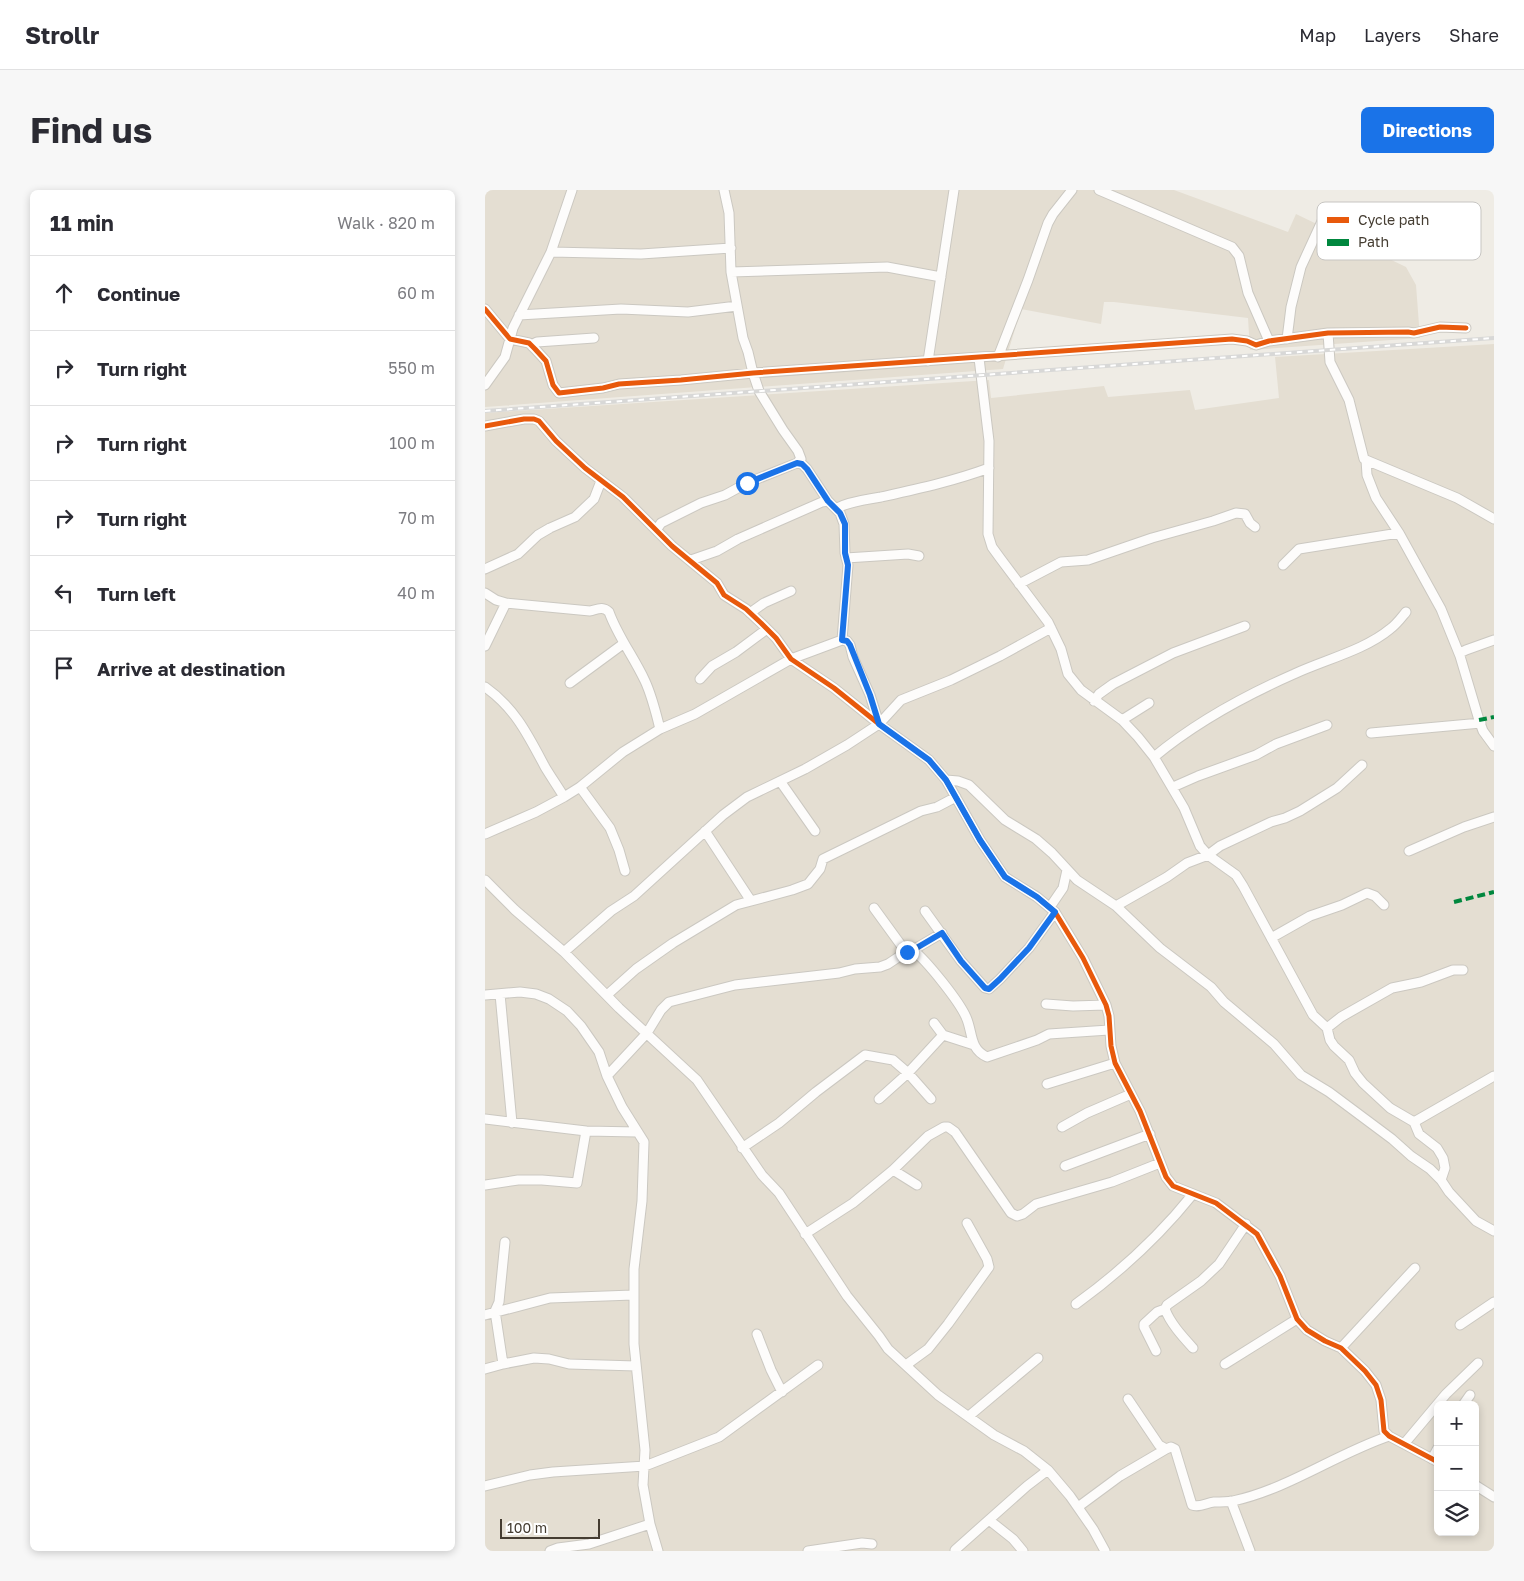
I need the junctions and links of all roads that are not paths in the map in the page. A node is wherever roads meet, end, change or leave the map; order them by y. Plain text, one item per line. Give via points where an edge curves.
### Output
1 (572, 190) edge
2 (724, 190) edge
3 (954, 190) edge
4 (1072, 190) edge
5 (1099, 190) edge
6 (1317, 232) edge
7 (731, 248) junction
8 (551, 252) junction
9 (731, 272) junction
10 (941, 277) junction
11 (737, 306) junction
12 (485, 308) edge
13 (519, 316) junction
14 (1466, 328) dead end
15 (1328, 334) junction
16 (594, 338) dead end
17 (1287, 338) junction
18 (510, 339) junction
19 (1269, 341) junction
20 (531, 345) junction
21 (998, 356) junction
22 (979, 358) junction
23 (928, 361) junction
24 (753, 373) junction
25 (485, 385) edge
26 (485, 426) edge
27 (1366, 460) junction
28 (797, 463) junction
29 (989, 468) junction
30 (601, 481) junction
31 (828, 501) junction
32 (837, 508) junction
33 (1494, 519) edge
34 (1255, 527) dead end
35 (657, 529) junction
36 (1399, 533) junction
37 (919, 556) dead end
38 (846, 558) junction
39 (691, 560) junction
40 (1283, 565) dead end
41 (485, 569) edge
42 (1019, 584) junction
43 (791, 591) dead end
44 (485, 594) edge
45 (506, 602) junction
46 (1405, 612) dead end
47 (751, 613) junction
48 (1245, 626) dead end
49 (1051, 628) junction
50 (767, 629) junction
51 (842, 640) junction
52 (1494, 640) edge
53 (623, 644) junction
54 (485, 646) edge
55 (1460, 656) junction
56 (791, 660) junction
57 (700, 679) dead end
58 (571, 683) dead end
59 (485, 686) edge
60 (1094, 700) junction
61 (1149, 703) dead end
62 (1122, 720) junction
63 (1480, 722) junction
64 (879, 724) junction
65 (1327, 725) dead end
66 (660, 729) junction
67 (1371, 732) dead end
68 (1494, 746) edge
69 (1154, 757) junction
70 (1362, 765) dead end
71 (946, 780) junction
72 (780, 781) junction
73 (580, 787) junction
74 (1173, 787) junction
75 (563, 797) junction
76 (956, 797) junction
77 (1494, 817) edge
78 (705, 831) junction
79 (815, 831) dead end
80 (485, 834) edge
81 (1409, 851) dead end
82 (1208, 855) junction
83 (1067, 870) junction
84 (625, 871) dead end
85 (485, 880) edge
86 (751, 901) junction
87 (1383, 904) dead end
88 (1116, 906) junction
89 (873, 908) dead end
90 (1053, 909) junction
91 (925, 911) dead end
92 (942, 933) junction
93 (1271, 938) junction
94 (910, 951) junction
95 (565, 952) junction
96 (1463, 970) dead end
97 (500, 994) junction
98 (485, 995) edge
99 (607, 995) junction
100 (1046, 1004) dead end
101 (1106, 1005) junction
102 (934, 1022) dead end
103 (1327, 1028) junction
104 (1109, 1030) junction
105 (647, 1033) junction
106 (943, 1035) junction
107 (974, 1045) junction
108 (1115, 1063) junction
109 (908, 1073) junction
110 (607, 1076) junction
111 (1494, 1076) edge
112 (1047, 1084) dead end
113 (1131, 1094) junction
114 (879, 1098) dead end
115 (931, 1099) dead end
116 (485, 1119) edge
117 (1414, 1122) junction
118 (512, 1123) junction
119 (1062, 1127) dead end
120 (586, 1131) junction
121 (637, 1132) junction
122 (1150, 1134) junction
123 (742, 1148) junction
124 (1160, 1163) junction
125 (1065, 1166) dead end
126 (893, 1170) junction
127 (1441, 1180) junction
128 (485, 1185) edge
129 (917, 1185) dead end
130 (1193, 1194) junction
131 (967, 1223) dead end
132 (1246, 1224) junction
133 (1494, 1231) edge
134 (805, 1234) junction
135 (505, 1242) dead end
136 (1415, 1268) dead end
137 (633, 1295) junction
138 (1494, 1302) edge
139 (1076, 1304) dead end
140 (1165, 1309) junction
141 (495, 1311) junction
142 (485, 1314) edge
143 (1297, 1319) junction
144 (1460, 1325) dead end
145 (757, 1334) dead end
146 (1193, 1348) dead end
147 (1341, 1348) junction
148 (1156, 1351) dead end
149 (1038, 1358) dead end
150 (1478, 1363) dead end
151 (503, 1364) junction
152 (1225, 1364) dead end
153 (818, 1365) dead end
154 (906, 1365) junction
155 (636, 1366) junction
156 (485, 1369) edge
157 (782, 1392) junction
158 (1470, 1395) dead end
159 (1128, 1399) dead end
160 (1466, 1401) edge
161 (969, 1416) junction
162 (1389, 1436) junction
163 (1404, 1444) junction
164 (1165, 1449) junction
165 (1434, 1459) edge
166 (645, 1466) junction
167 (1048, 1470) junction
168 (485, 1486) edge
169 (1479, 1487) edge
170 (1494, 1496) edge
171 (1231, 1501) junction
172 (1077, 1507) junction
173 (989, 1520) junction
174 (650, 1524) junction
175 (873, 1544) dead end
176 (955, 1550) edge
177 (549, 1551) edge
178 (658, 1551) edge
179 (808, 1551) edge
180 (1023, 1551) edge
181 (1105, 1551) edge
182 (1250, 1551) edge

1 - 8 street
2 - 7 street
3 - 10 street
4 - 21 street via 1048,223
5 - 19 street via 1232,247 1239,256 1248,293
6 - 17 street via 1301,266
7 - 8 street via 641,254
7 - 9 street
8 - 13 street
9 - 10 street via 887,267
9 - 11 street
10 - 23 street
11 - 13 street via 687,312 621,309
11 - 24 street
12 - 18 street
13 - 18 street
14 - 15 street via 1440,327 1414,333
15 - 17 street
15 - 27 street via 1330,362 1349,400
16 - 20 street
17 - 19 street
18 - 20 street
18 - 25 street via 505,357
19 - 21 street via 1255,345 1232,340
20 - 24 street via 546,361 553,385 559,393 619,384
21 - 22 street
22 - 23 street
22 - 29 street
23 - 24 street
24 - 28 street via 759,391 801,455
26 - 30 street via 524,418 539,421
27 - 33 street via 1457,498
27 - 36 street via 1367,475 1376,498
28 - 31 street via 807,469
28 - 35 street via 701,503 661,523
29 - 32 street via 956,480 865,498
29 - 42 street via 988,534 992,547
30 - 35 street
30 - 41 street via 594,499 575,517 537,535 518,554
31 - 32 street
31 - 39 street
32 - 38 street via 845,524
34 - 42 street via 1245,514 1236,513 1088,560 1061,562
35 - 39 street
36 - 40 street via 1299,549
36 - 55 street via 1441,609
37 - 38 street
38 - 51 street
39 - 47 street via 717,583 725,595
42 - 49 street
43 - 47 street
44 - 45 street
45 - 53 street via 590,611 605,608
45 - 54 street
46 - 69 street via 1391,629 1375,639 1219,710
47 - 50 street
48 - 60 street via 1173,653 1113,684
49 - 60 street via 1068,674
49 - 64 street via 951,680 901,700
50 - 56 street
50 - 57 street via 712,666
51 - 56 street
51 - 64 street via 850,645
52 - 55 street via 1462,652
53 - 58 street
53 - 66 street via 646,683
55 - 63 street
56 - 64 street via 834,688
56 - 66 street via 695,714
59 - 75 street via 522,723
60 - 62 street
61 - 62 street
62 - 69 street
63 - 67 street
63 - 68 street
64 - 71 street via 929,760
64 - 72 street
65 - 74 street
66 - 73 street via 623,752
69 - 74 street
70 - 82 street via 1337,788 1300,810 1234,839
71 - 76 street
71 - 83 street via 969,785 1005,820 1036,839
72 - 78 street via 747,797
72 - 79 street
73 - 75 street
73 - 84 street via 610,828
74 - 82 street via 1200,846
75 - 80 street
76 - 86 street via 823,859 815,877 803,887
76 - 90 street via 1005,877
77 - 81 street
78 - 86 street
78 - 95 street via 634,896 611,911
82 - 88 street via 1187,863
82 - 93 street via 1235,875
83 - 88 street
83 - 90 street
85 - 95 street
86 - 99 street via 736,905 673,943
87 - 93 street via 1367,893 1310,916
88 - 127 street via 1160,948 1211,987 1274,1044 1301,1075 1392,1139
89 - 94 street
90 - 92 street via 1029,948 989,989 961,961
90 - 101 street via 1083,958
91 - 92 street
92 - 94 street
93 - 103 street via 1313,1015
94 - 105 street via 880,967 735,985 678,999 661,1010
94 - 107 street via 932,971 963,1011
95 - 99 street
96 - 103 street via 1392,988
97 - 98 street
97 - 110 street via 536,994 567,1011 599,1052
97 - 118 street
99 - 105 street
100 - 101 street
101 - 104 street
102 - 106 street
103 - 117 street via 1330,1040 1349,1060 1363,1083 1390,1108
104 - 107 street via 1049,1034 987,1057 980,1054
104 - 108 street
105 - 110 street
105 - 123 street via 697,1080
106 - 107 street
106 - 109 street
108 - 112 street
108 - 113 street
109 - 114 street
109 - 115 street
109 - 123 street via 893,1060 865,1055
110 - 121 street
111 - 117 street
113 - 119 street
113 - 122 street
116 - 118 street
117 - 127 street via 1419,1134 1437,1148 1443,1158 1445,1168
118 - 120 street
120 - 121 street
120 - 128 street via 577,1183 532,1180
121 - 137 street via 644,1142
122 - 124 street
122 - 125 street
123 - 134 street via 779,1193
124 - 126 street via 1112,1182 1036,1204 1017,1216 1011,1213 955,1132 948,1127 929,1136
124 - 130 street via 1173,1186
126 - 129 street
126 - 134 street via 853,1203
127 - 133 street via 1476,1221
130 - 132 street via 1216,1203
130 - 139 street via 1136,1253
131 - 154 street via 989,1267 928,1349
132 - 140 street via 1219,1264
132 - 143 street via 1269,1252
134 - 154 street via 847,1296 888,1349
135 - 141 street via 499,1302
136 - 147 street
137 - 141 street via 550,1298
137 - 155 street
138 - 144 street
140 - 146 street
140 - 148 street via 1144,1324
141 - 142 street
141 - 151 street
143 - 147 street via 1307,1330
143 - 152 street
145 - 157 street
147 - 162 street via 1376,1385 1384,1431
149 - 161 street
150 - 163 street via 1446,1394
151 - 155 street via 534,1358 569,1364
151 - 156 street
153 - 157 street
154 - 161 street via 938,1395
155 - 166 street
157 - 166 street via 719,1437
158 - 160 street
159 - 164 street
161 - 167 street
162 - 163 street
162 - 171 street via 1365,1444 1296,1478
163 - 165 street
164 - 171 street via 1175,1449 1191,1505
164 - 172 street
166 - 168 street via 553,1472
166 - 174 street via 643,1485
167 - 172 street
167 - 173 street
169 - 170 street
171 - 182 street
172 - 181 street
173 - 176 street
173 - 180 street
174 - 177 street via 589,1544
174 - 178 street
175 - 179 street

